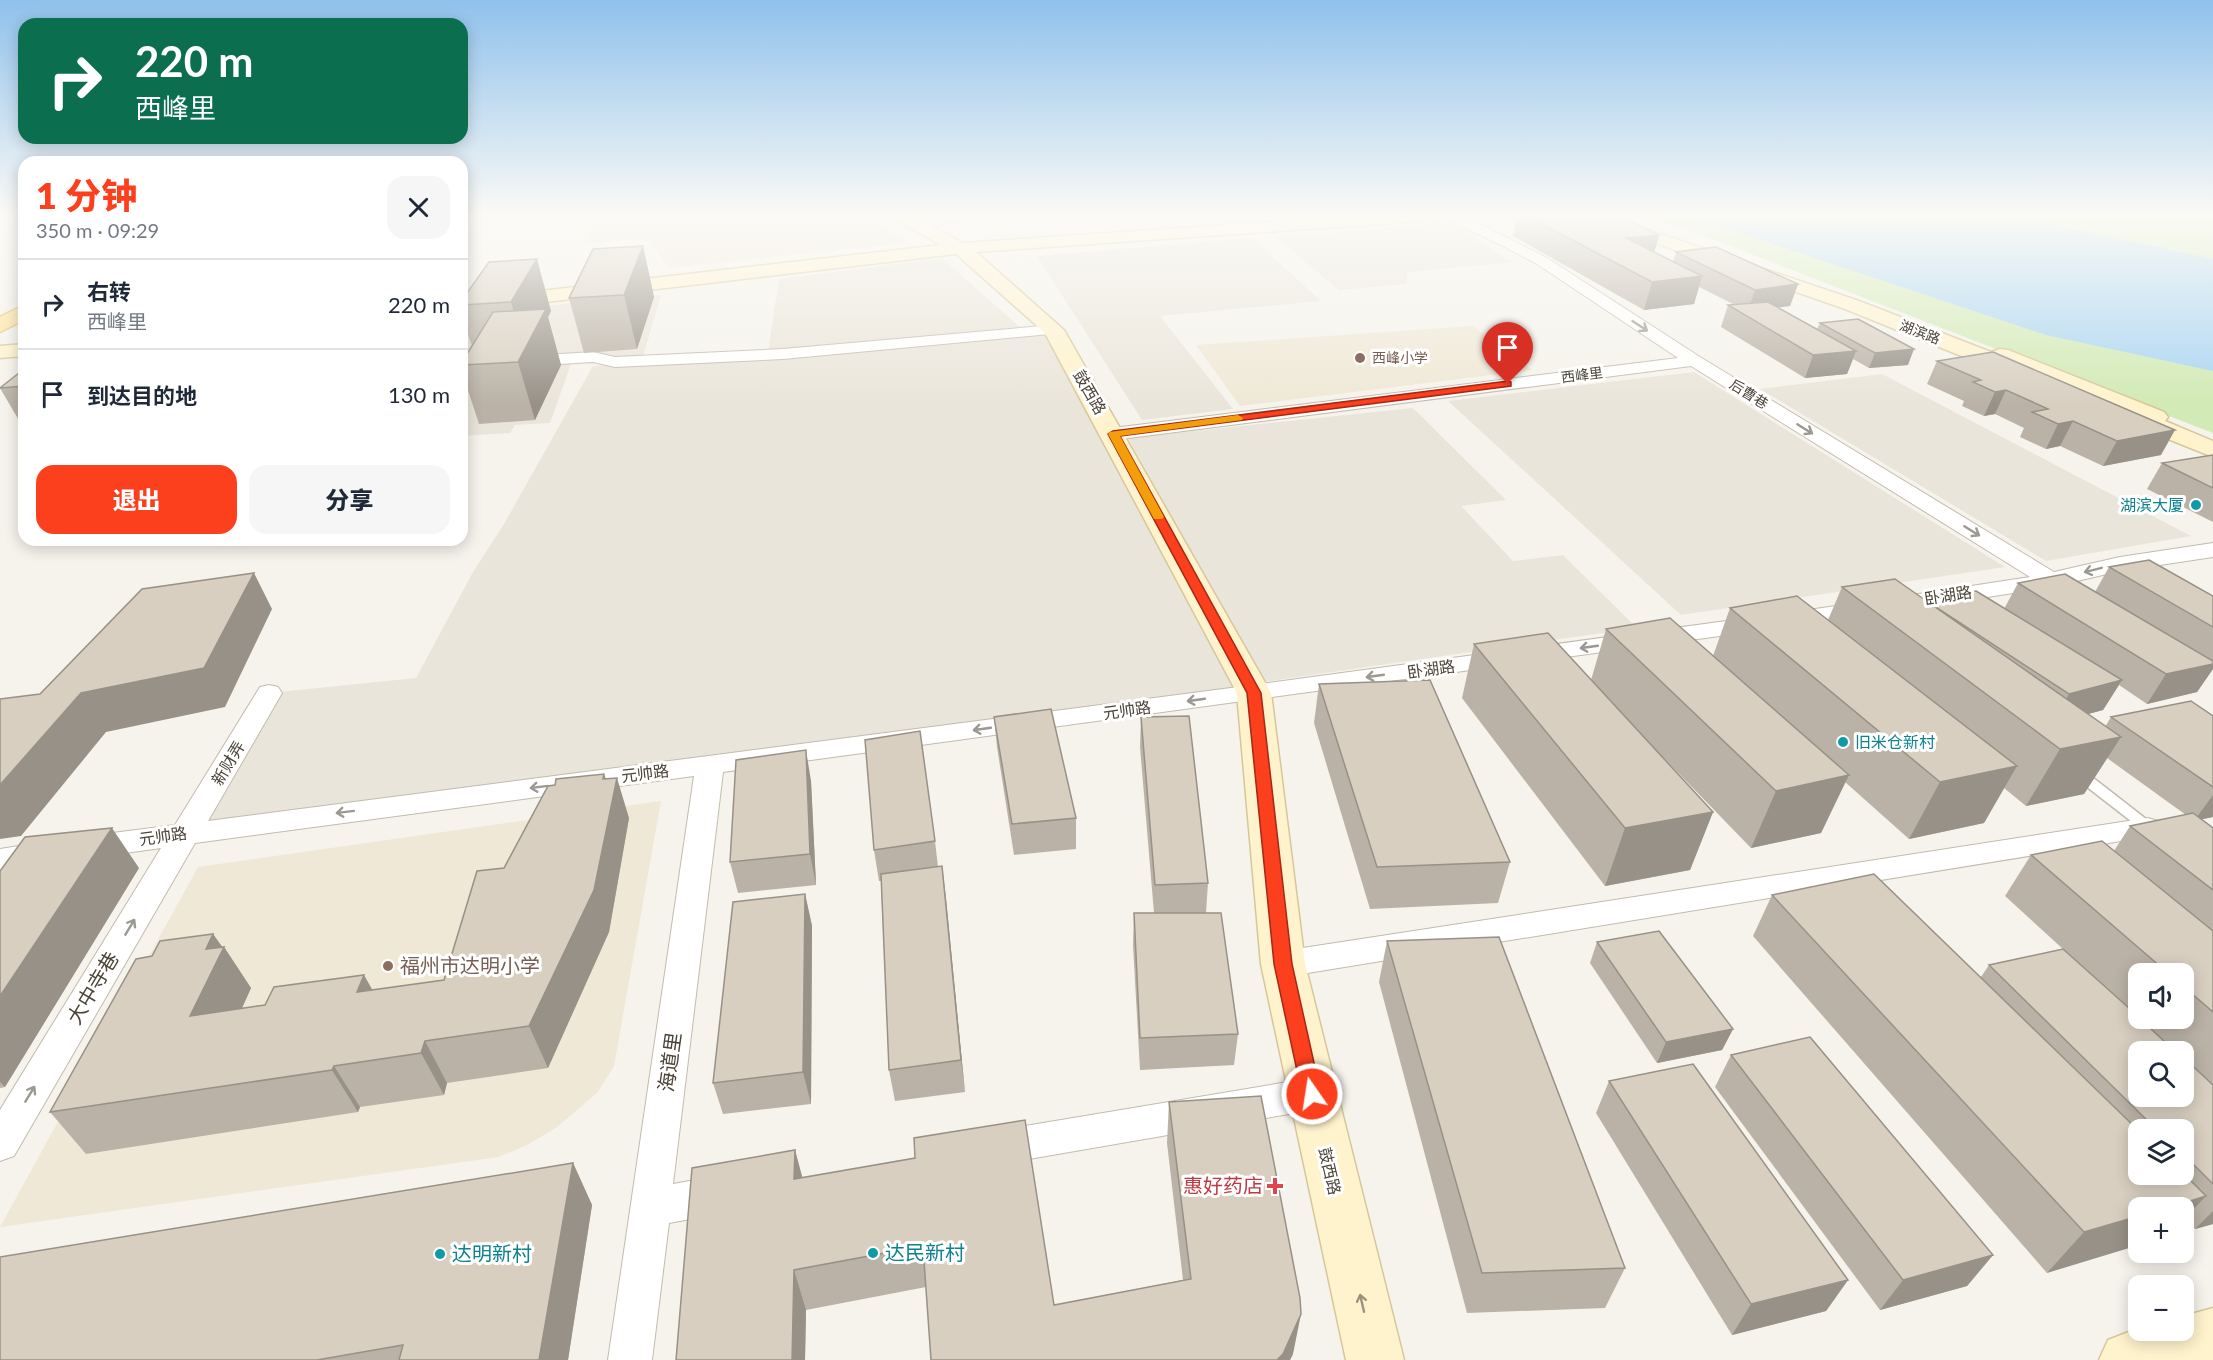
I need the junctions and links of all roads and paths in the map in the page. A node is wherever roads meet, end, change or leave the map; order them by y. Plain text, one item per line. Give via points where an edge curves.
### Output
1 (698, 278) edge
2 (995, 278) edge
3 (1566, 278) edge
4 (1774, 278) edge
5 (1791, 278) edge
6 (469, 305) edge
7 (18, 315) edge
8 (0, 326) edge
9 (1054, 330) junction
10 (18, 350) edge
11 (0, 352) edge
12 (1694, 361) junction
13 (468, 365) edge
14 (1113, 434) junction
15 (2213, 440) edge
16 (2213, 450) edge
17 (2213, 550) edge
18 (2120, 564) junction
19 (2051, 580) junction
20 (2148, 580) edge
21 (1866, 609) junction
22 (1885, 623) edge
23 (269, 693) dead end
24 (1254, 693) junction
25 (2064, 762) edge
26 (710, 765) junction
27 (2153, 831) joint
28 (186, 833) junction
29 (0, 860) edge
30 (1283, 964) junction
31 (1312, 1094) junction
32 (0, 1144) edge
33 (957, 1154) edge
34 (757, 1188) edge
35 (651, 1207) junction
36 (2213, 1336) edge
37 (630, 1360) edge
38 (1376, 1360) edge
39 (2128, 1360) edge

1 - 6 street
2 - 9 street, 鼓西路
3 -> 12 street, 后曹巷
4 - 16 street, 湖滨路 via 1852,305
5 - 15 street, 湖滨路 via 1912,320
7 - 8 main road
9 - 13 street via 783,354 615,362 593,357
9 - 14 street, 鼓西路
10 - 11 street
12 - 14 street, 西峰里
12 -> 19 street, 后曹巷
14 - 24 street, 鼓西路
17 - 18 street, 卧湖路
18 -> 19 street, 卧湖路
18 - 20 street
19 - 21 street, 卧湖路
21 - 22 lane
21 -> 24 street, 卧湖路
23 - 28 street, 新财弄
24 -> 26 street, 元帅路
24 - 30 street, 鼓西路
25 - 27 lane
26 -> 28 street, 元帅路
26 - 35 street, 海道里
27 - 30 street
28 - 29 street, 元帅路
32 -> 28 street, 大中寺巷
30 - 31 street, 鼓西路
31 - 33 street
38 -> 31 street, 鼓西路
34 - 35 street
35 - 37 street, 海道里
36 - 39 street

